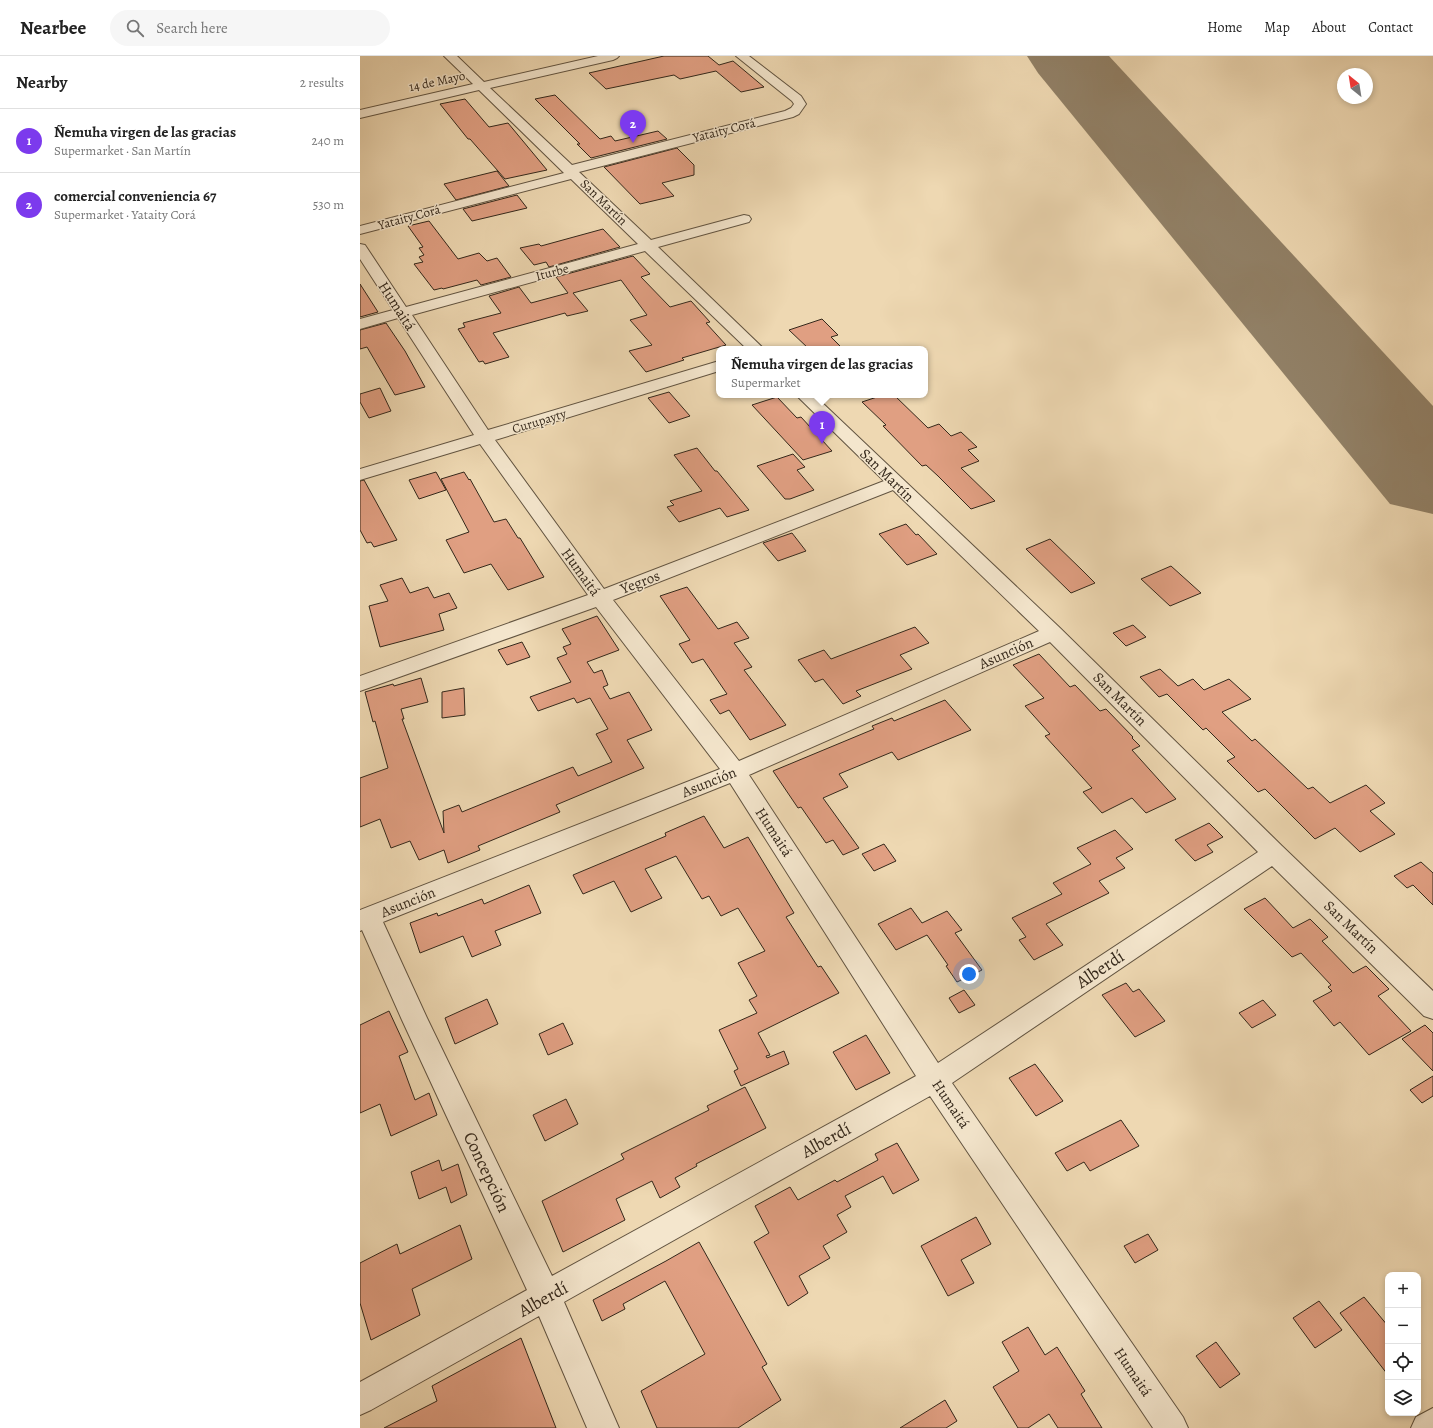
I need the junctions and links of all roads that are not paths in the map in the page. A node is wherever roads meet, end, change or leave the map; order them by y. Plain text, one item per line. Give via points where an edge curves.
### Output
1 (450, 56) edge
2 (613, 56) edge
3 (742, 56) edge
4 (482, 86) junction
5 (360, 114) edge
6 (572, 172) junction
7 (744, 219) dead end
8 (360, 230) edge
9 (649, 245) junction
10 (360, 248) edge
11 (402, 313) junction
12 (360, 324) edge
13 (753, 346) edge
14 (716, 367) edge
15 (807, 398) edge
16 (484, 437) junction
17 (360, 475) edge
18 (895, 483) junction
19 (600, 598) junction
20 (1053, 632) junction
21 (360, 684) edge
22 (735, 772) junction
23 (1274, 853) junction
24 (364, 920) edge
25 (1433, 1008) edge
26 (934, 1080) junction
27 (546, 1297) junction
28 (360, 1400) edge
29 (1433, 1424) edge
30 (603, 1428) edge
31 (1172, 1428) edge
32 (1427, 1428) edge

1 - 4 street, San Martín
2 - 4 street, 14 de Mayo
3 - 6 street, Yataity Corá via 797,98 799,107 789,114
4 - 5 street, 14 de Mayo
4 - 6 street, San Martín
6 - 8 street, Yataity Corá
6 - 9 street, San Martín
7 - 9 street, Iturbe
9 - 11 street, Iturbe
9 - 13 street, San Martín
10 - 11 street, Humaitá
11 - 12 street, Iturbe
11 - 16 street, Humaitá
14 - 16 street, Curupayty
15 - 18 street, San Martín
16 - 17 street, Curupayty
16 - 19 street, Humaitá
18 - 19 street, Yegros
18 - 20 street, San Martín
19 - 21 street, Yegros
19 - 22 street, Humaitá
20 - 22 street, Asunción
20 - 23 street, San Martín
22 - 24 street, Asunción
22 - 26 street, Humaitá
23 - 25 street, San Martín
23 - 26 street, Alberdí
24 - 27 street, Concepción via 415,1020
26 - 27 street, Alberdí
26 - 31 street, Humaitá
27 - 28 street, Alberdí
27 - 30 street, Concepción
29 - 32 street

